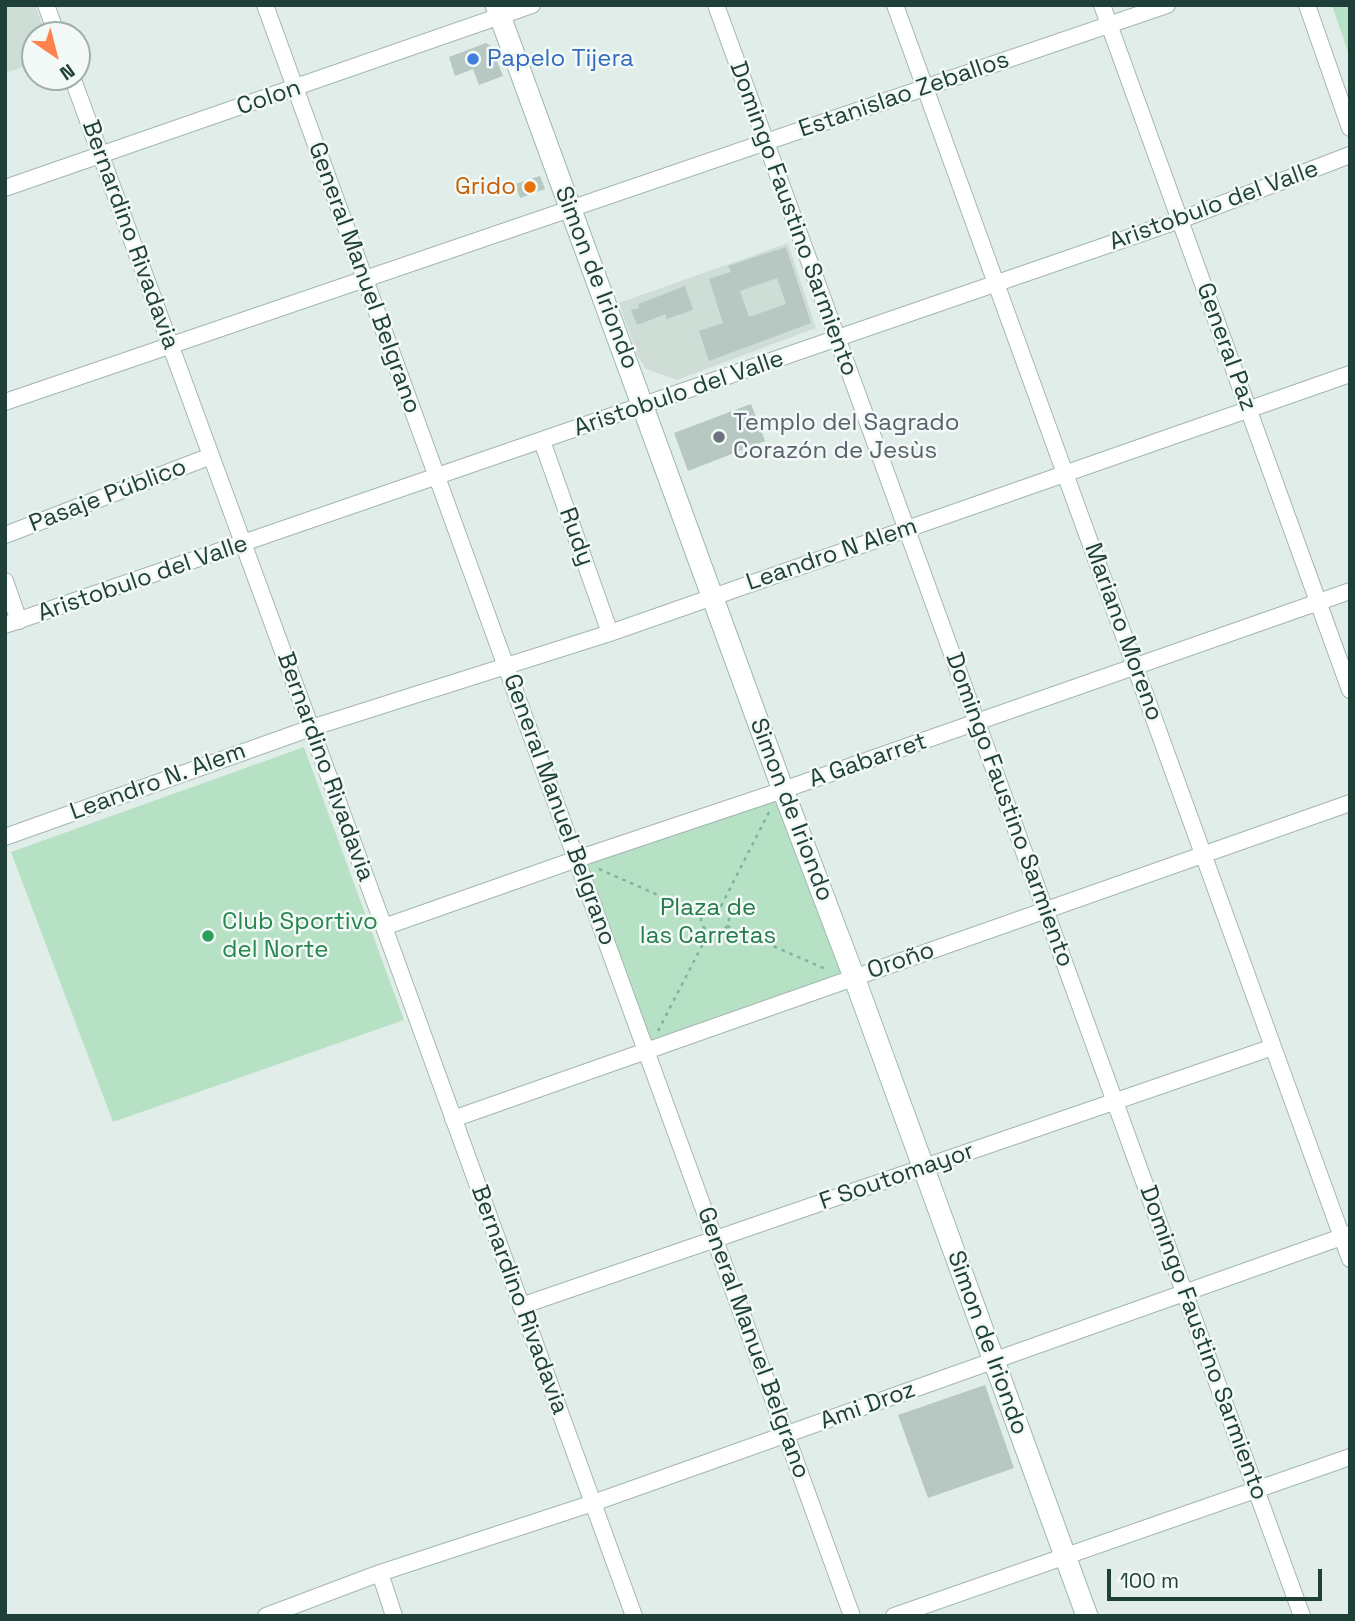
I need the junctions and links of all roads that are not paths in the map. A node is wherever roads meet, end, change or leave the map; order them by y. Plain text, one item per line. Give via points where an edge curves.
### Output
1 (265, 5) edge
2 (532, 5) edge
3 (716, 5) edge
4 (895, 5) edge
5 (1102, 5) edge
6 (1167, 5) edge
7 (1307, 5) edge
8 (498, 11) edge
9 (1110, 26) junction
10 (925, 88) junction
11 (295, 89) junction
12 (77, 91) edge
13 (1350, 128) edge
14 (765, 143) junction
15 (101, 155) junction
16 (1350, 155) edge
17 (5, 188) edge
18 (569, 208) junction
19 (1180, 220) junction
20 (365, 279) junction
21 (996, 284) junction
22 (837, 339) junction
23 (170, 345) junction
24 (1350, 374) edge
25 (5, 402) edge
26 (644, 406) junction
27 (1248, 409) junction
28 (542, 441) junction
29 (211, 456) junction
30 (1065, 473) junction
31 (437, 477) junction
32 (906, 529) junction
33 (5, 535) edge
34 (244, 544) junction
35 (5, 581) edge
36 (1350, 591) edge
37 (712, 597) junction
38 (1318, 603) junction
39 (12, 623) edge
40 (610, 633) junction
41 (506, 667) junction
42 (1135, 667) junction
43 (1350, 690) edge
44 (977, 722) junction
45 (311, 728) junction
46 (783, 790) junction
47 (1350, 803) edge
48 (5, 837) edge
49 (1203, 854) junction
50 (577, 859) junction
51 (1045, 910) junction
52 (384, 928) junction
53 (854, 977) junction
54 (1273, 1047) junction
55 (647, 1052) junction
56 (1115, 1102) junction
57 (453, 1119) junction
58 (923, 1168) junction
59 (1346, 1236) edge
60 (715, 1240) junction
61 (1350, 1259) edge
62 (1185, 1293) junction
63 (521, 1306) junction
64 (993, 1361) junction
65 (786, 1435) junction
66 (1350, 1457) edge
67 (1256, 1490) junction
68 (593, 1503) junction
69 (1066, 1555) junction
70 (380, 1573) junction
71 (266, 1616) edge
72 (394, 1616) edge
73 (634, 1616) edge
74 (852, 1616) edge
75 (894, 1616) edge
76 (1087, 1616) edge
77 (1302, 1616) edge

1 - 11 street, General Manuel Belgrano
2 - 8 street, Colon
3 - 14 street, Domingo Faustino Sarmiento
4 - 10 street, Mariano Moreno
5 - 9 street, General Paz
6 - 9 street, Estanislao Zeballos
7 - 13 street
8 - 11 street, Colon
8 - 18 main road, Simon de Iriondo
9 - 10 street, Estanislao Zeballos
9 - 19 street, General Paz
10 - 14 street, Estanislao Zeballos
10 - 21 street, Mariano Moreno
11 - 15 street, Colon
11 - 20 street, General Manuel Belgrano
12 - 15 street, Bernardino Rivadavia
14 - 18 street, Estanislao Zeballos
14 - 22 street, Domingo Faustino Sarmiento
15 - 17 street, Colon
15 - 23 street, Bernardino Rivadavia
16 - 19 street, Aristobulo del Valle
18 - 20 street, Estanislao Zeballos
18 - 26 main road, Simon de Iriondo
19 - 21 street, Aristobulo del Valle
19 - 27 street, General Paz
20 - 23 street, Estanislao Zeballos
20 - 31 street, General Manuel Belgrano
21 - 22 street, Aristobulo del Valle
21 - 30 street, Mariano Moreno
22 - 26 street, Aristobulo del Valle
22 - 32 street, Domingo Faustino Sarmiento
23 - 25 street, Estanislao Zeballos
23 - 29 street, Bernardino Rivadavia
24 - 27 street, Leandro N Alem
26 - 28 street, Aristobulo del Valle
26 - 37 main road, Simon de Iriondo
27 - 30 street, Leandro N Alem
27 - 38 street, General Paz
28 - 31 street, Aristobulo del Valle
28 - 40 street, Rudy
29 - 33 street, Pasaje Público
29 - 34 street, Bernardino Rivadavia
30 - 32 street, Leandro N Alem
30 - 42 street, Mariano Moreno
31 - 34 street, Aristobulo del Valle
31 - 41 street, General Manuel Belgrano
32 - 37 street, Leandro N Alem
32 - 44 street, Domingo Faustino Sarmiento
34 - 39 street, Aristobulo del Valle
34 - 45 street, Bernardino Rivadavia
35 - 39 street
36 - 38 street, A Gabarret
37 - 40 street, Leandro N Alem
37 - 46 main road, Simon de Iriondo
38 - 42 street, A Gabarret
38 - 43 street, General Paz
40 - 41 street, Leandro N Alem
41 - 45 street, Leandro N Alem
41 - 50 street, General Manuel Belgrano
42 - 44 street, A Gabarret
42 - 49 street, Mariano Moreno
44 - 46 street, A Gabarret
44 - 51 street, Domingo Faustino Sarmiento
45 - 48 street, Leandro N. Alem
45 - 52 street, Bernardino Rivadavia
46 - 50 street, A Gabarret
46 - 53 main road, Simon de Iriondo
47 - 49 street, Oroño
49 - 51 street, Oroño
49 - 54 street, Mariano Moreno
50 - 52 street, A Gabarret
50 - 55 street, General Manuel Belgrano
51 - 53 street, Oroño
51 - 56 street, Domingo Faustino Sarmiento
52 - 57 street, Bernardino Rivadavia
53 - 55 street, Oroño
53 - 58 main road, Simon de Iriondo
54 - 56 street, F Soutomayor
54 - 59 street, Mariano Moreno
55 - 57 street, Oroño
55 - 60 street, General Manuel Belgrano
56 - 58 street, F Soutomayor
56 - 62 street, Domingo Faustino Sarmiento
57 - 63 street, Bernardino Rivadavia
58 - 60 street, F Soutomayor
58 - 64 main road, Simon de Iriondo
59 - 61 street, Mariano Moreno
59 - 62 street, Ami Droz
60 - 63 street, F Soutomayor
60 - 65 street, General Manuel Belgrano
62 - 64 street, Ami Droz
62 - 67 street, Domingo Faustino Sarmiento
63 - 68 street, Bernardino Rivadavia
64 - 65 street, Ami Droz
64 - 69 main road, Simon de Iriondo
65 - 68 street, Ami Droz
65 - 74 street, General Manuel Belgrano
66 - 67 street
67 - 69 street
67 - 77 street, Domingo Faustino Sarmiento
68 - 70 street, Ami Droz
68 - 73 street, Bernardino Rivadavia
69 - 75 street
69 - 76 main road, Simon de Iriondo
70 - 71 street, Ami Droz
70 - 72 street

